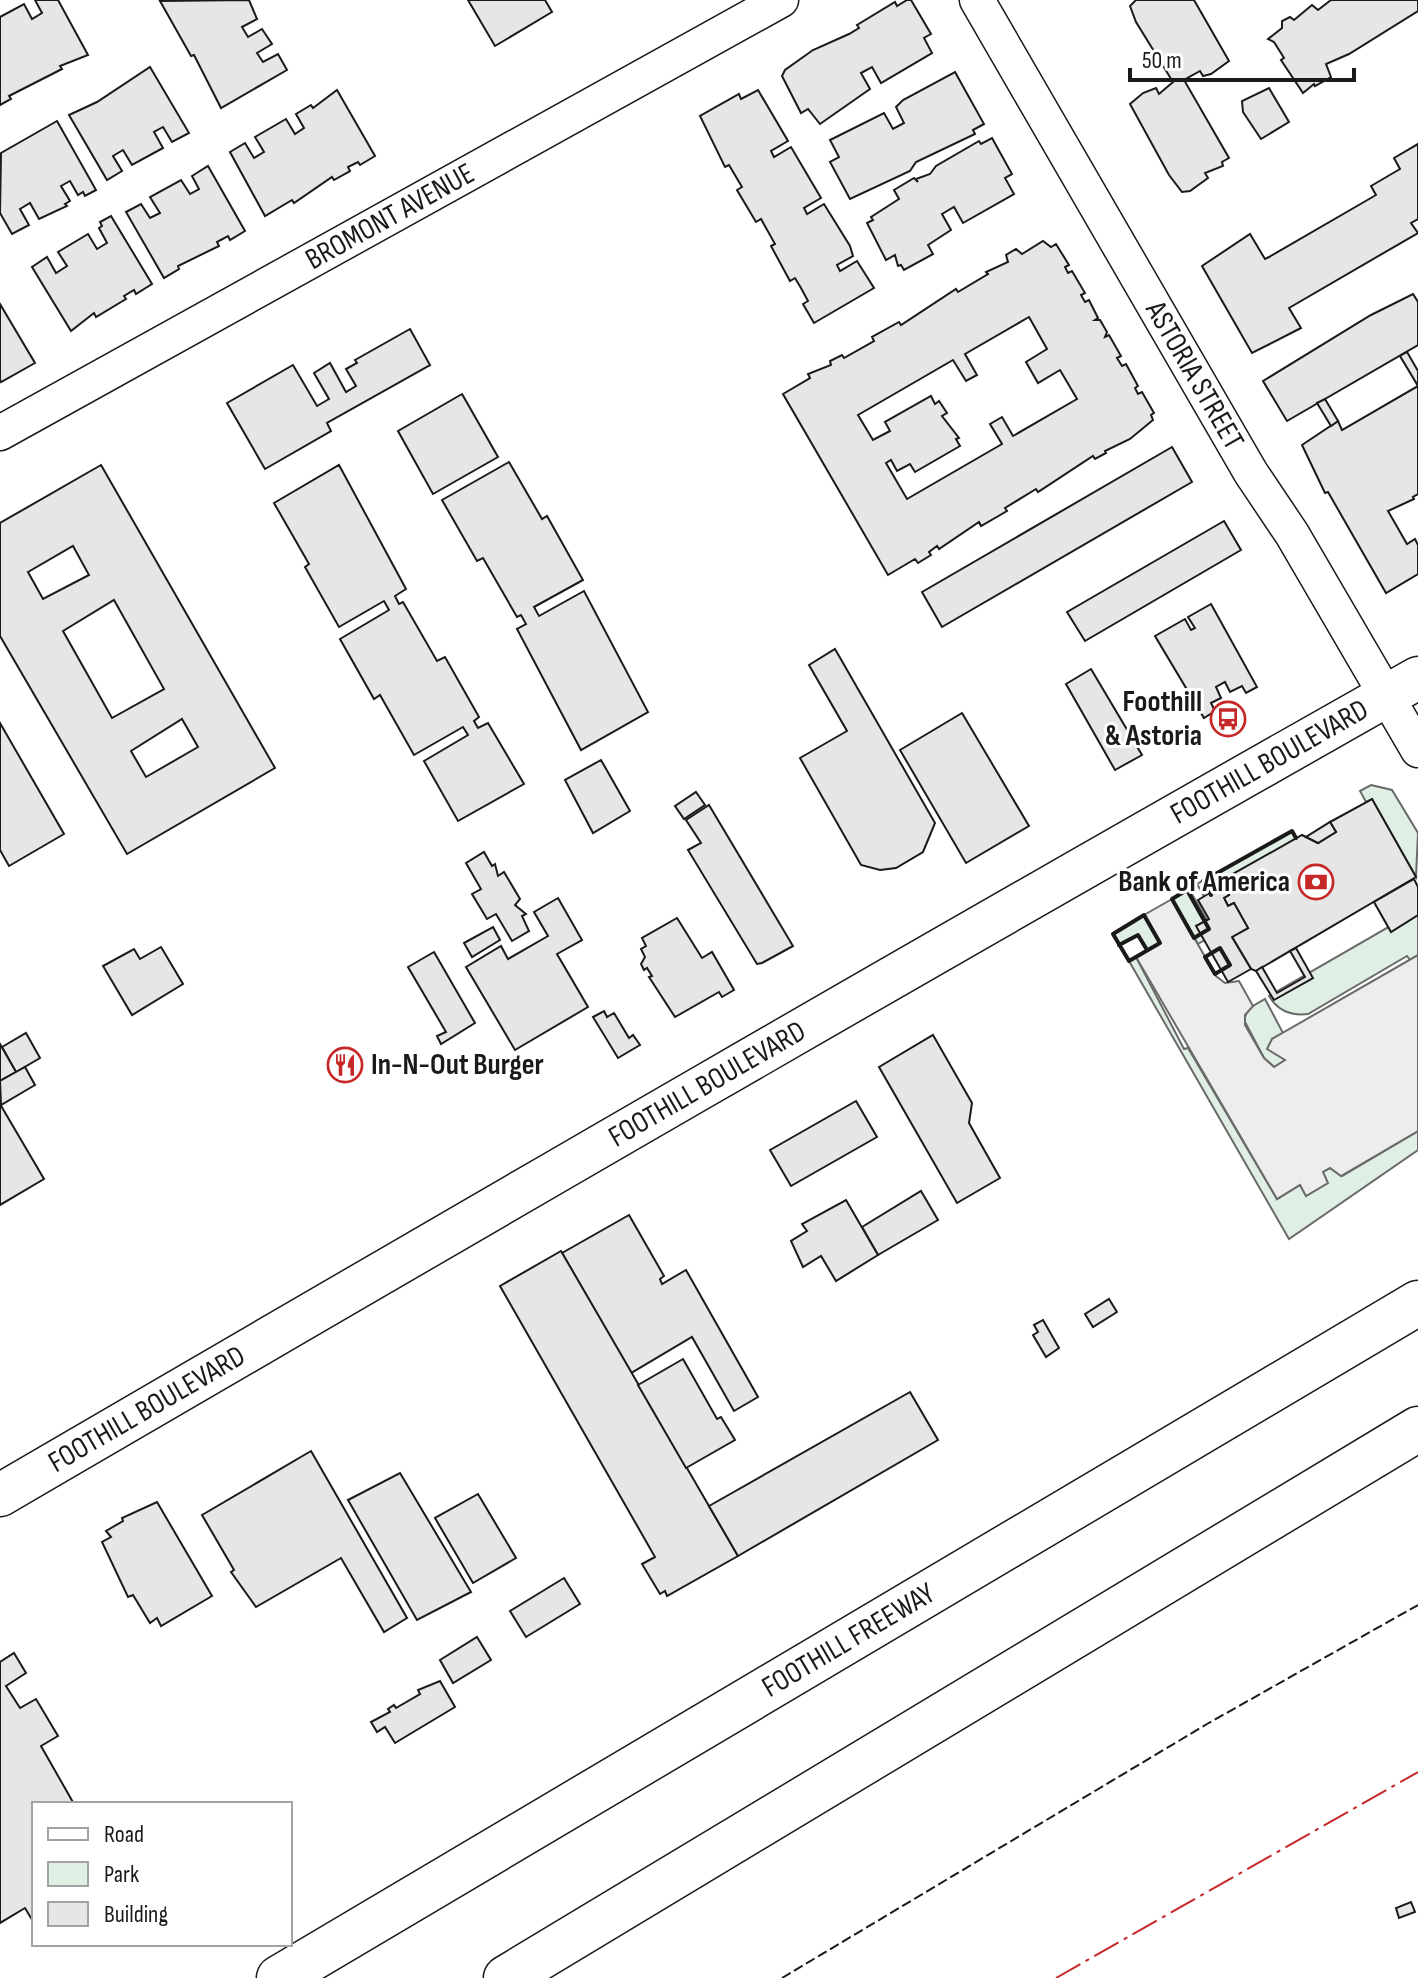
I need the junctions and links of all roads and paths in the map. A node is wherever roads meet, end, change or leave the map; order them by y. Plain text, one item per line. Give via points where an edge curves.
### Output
1 (781, 0) edge
2 (977, 0) edge
3 (0, 433) edge
4 (1402, 687) edge
5 (1418, 750) edge
6 (1418, 1303) edge
7 (1418, 1429) edge
8 (0, 1495) edge
9 (279, 1978) edge
10 (506, 1978) edge

1 - 3 street, BROMONT AVENUE
2 - 4 street, ASTORIA STREET via 1251,473
4 - 5 street, ASTORIA STREET
4 - 8 main road, FOOTHILL BOULEVARD via 901,970
6 - 9 highway, FOOTHILL FREEWAY
7 - 10 highway

